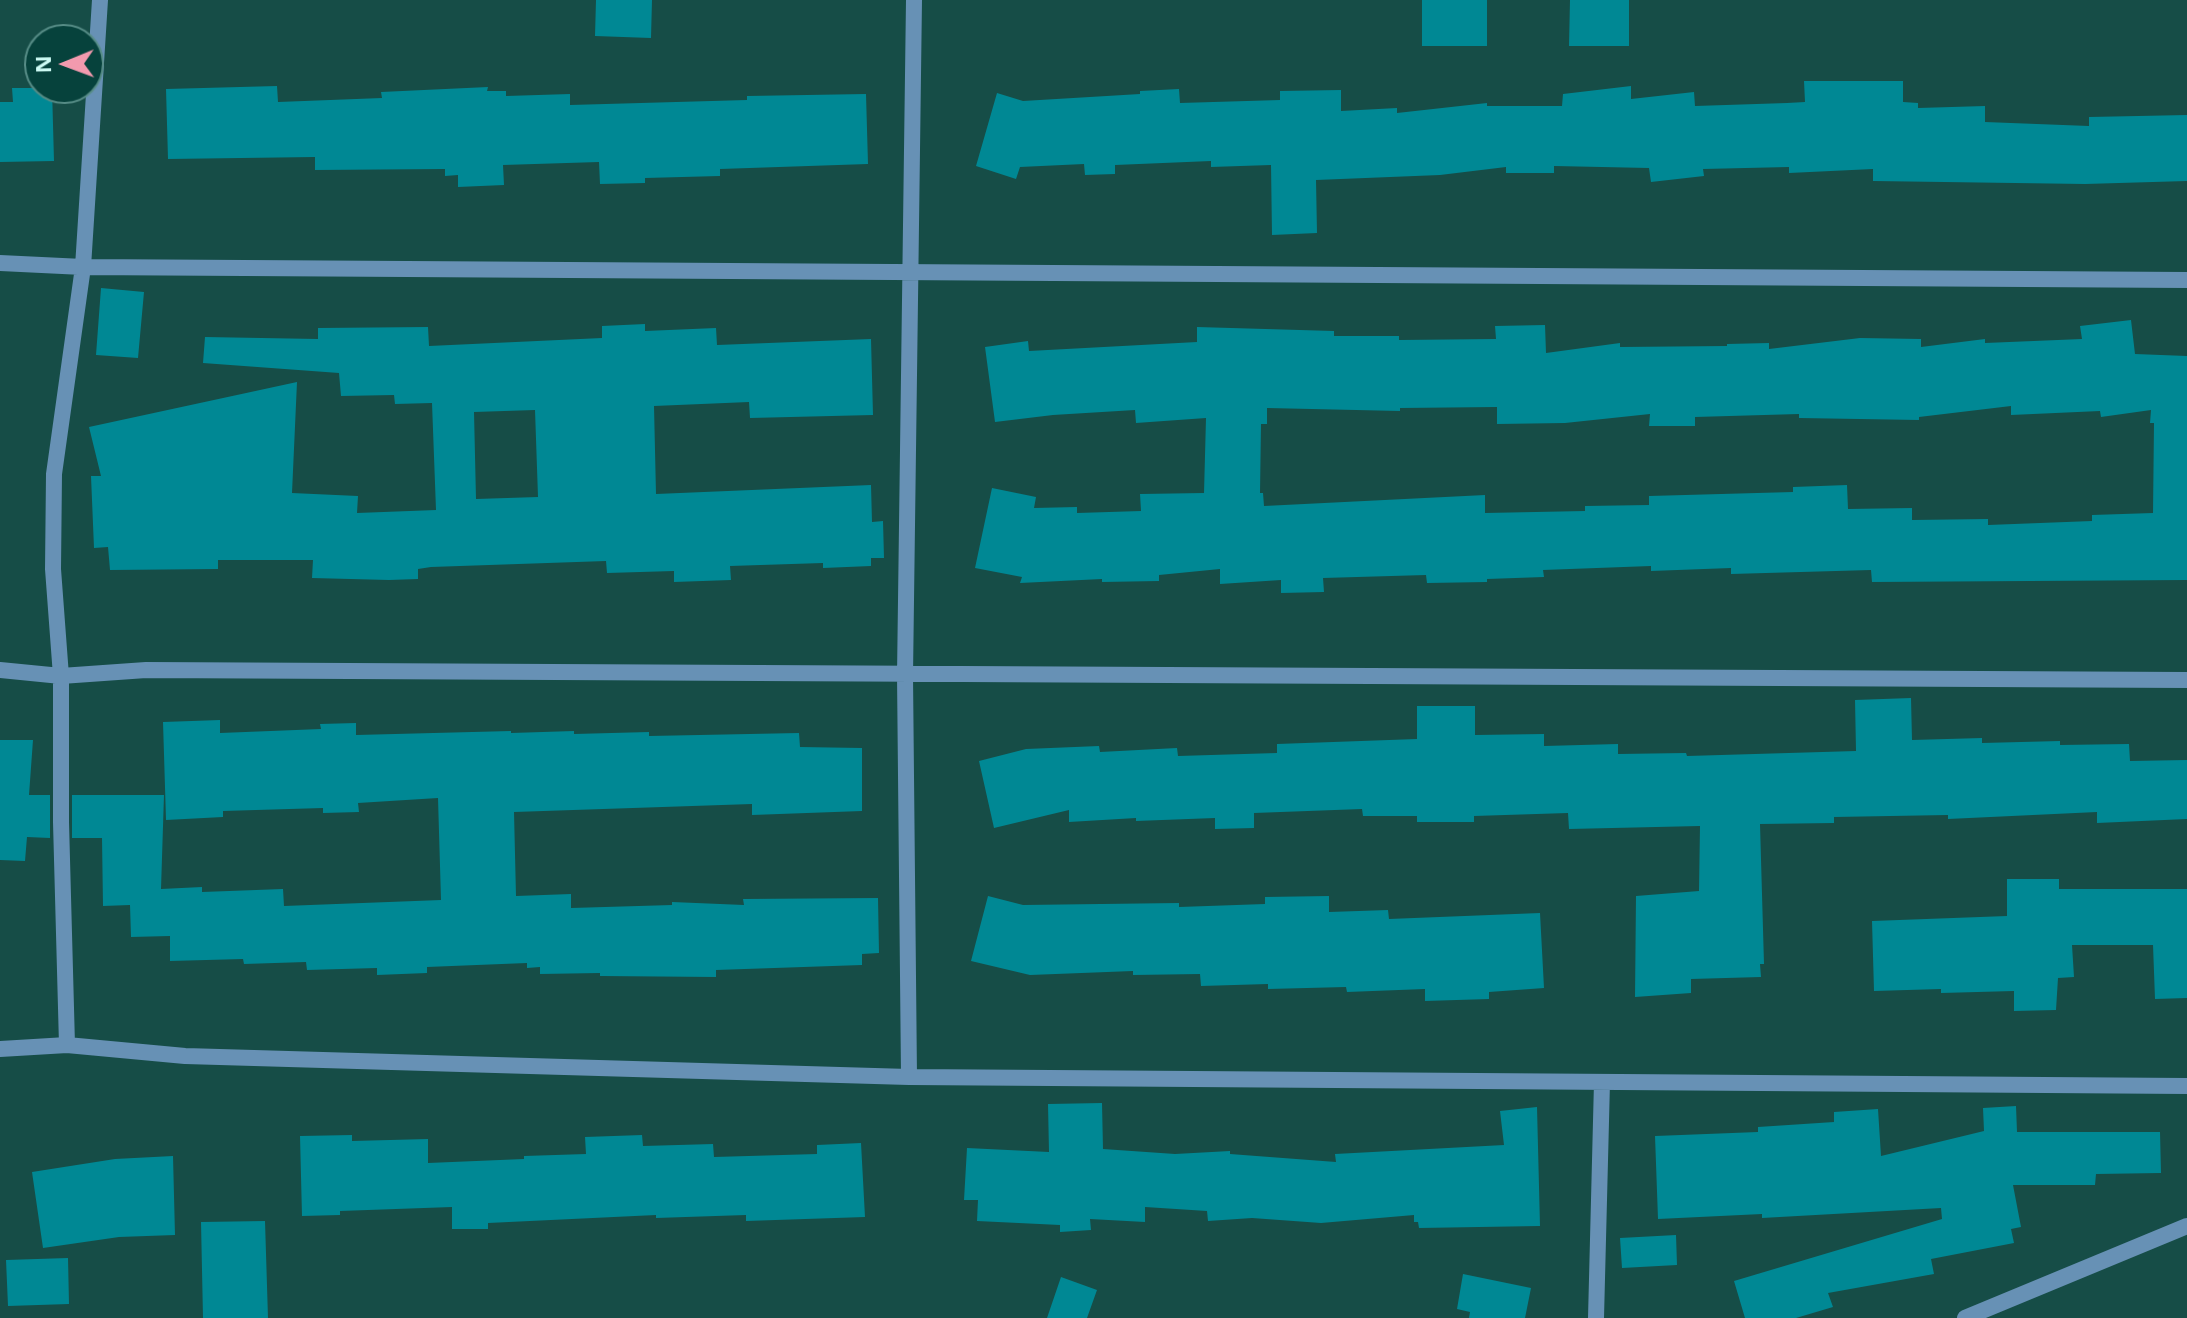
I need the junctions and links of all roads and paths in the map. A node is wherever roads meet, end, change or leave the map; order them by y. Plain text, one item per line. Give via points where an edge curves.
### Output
1 (100, 0) edge
2 (914, 0) edge
3 (0, 263) edge
4 (83, 267) junction
5 (912, 273) junction
6 (2187, 280) edge
7 (0, 670) edge
8 (905, 675) junction
9 (61, 676) junction
10 (2187, 680) edge
11 (67, 1045) junction
12 (0, 1049) edge
13 (909, 1077) junction
14 (1602, 1082) junction
15 (2187, 1086) edge
16 (2187, 1226) edge
17 (1596, 1318) edge
18 (1965, 1318) edge

1 - 4 street
2 - 5 street
3 - 4 street
4 - 5 street
4 - 9 street via 54,474 53,569
5 - 6 street
5 - 8 street
7 - 9 street
8 - 9 street via 146,670
8 - 10 street
8 - 13 street
9 - 11 street
11 - 12 street
11 - 13 street via 185,1056
13 - 14 street
14 - 15 street
14 - 17 street
16 - 18 street

